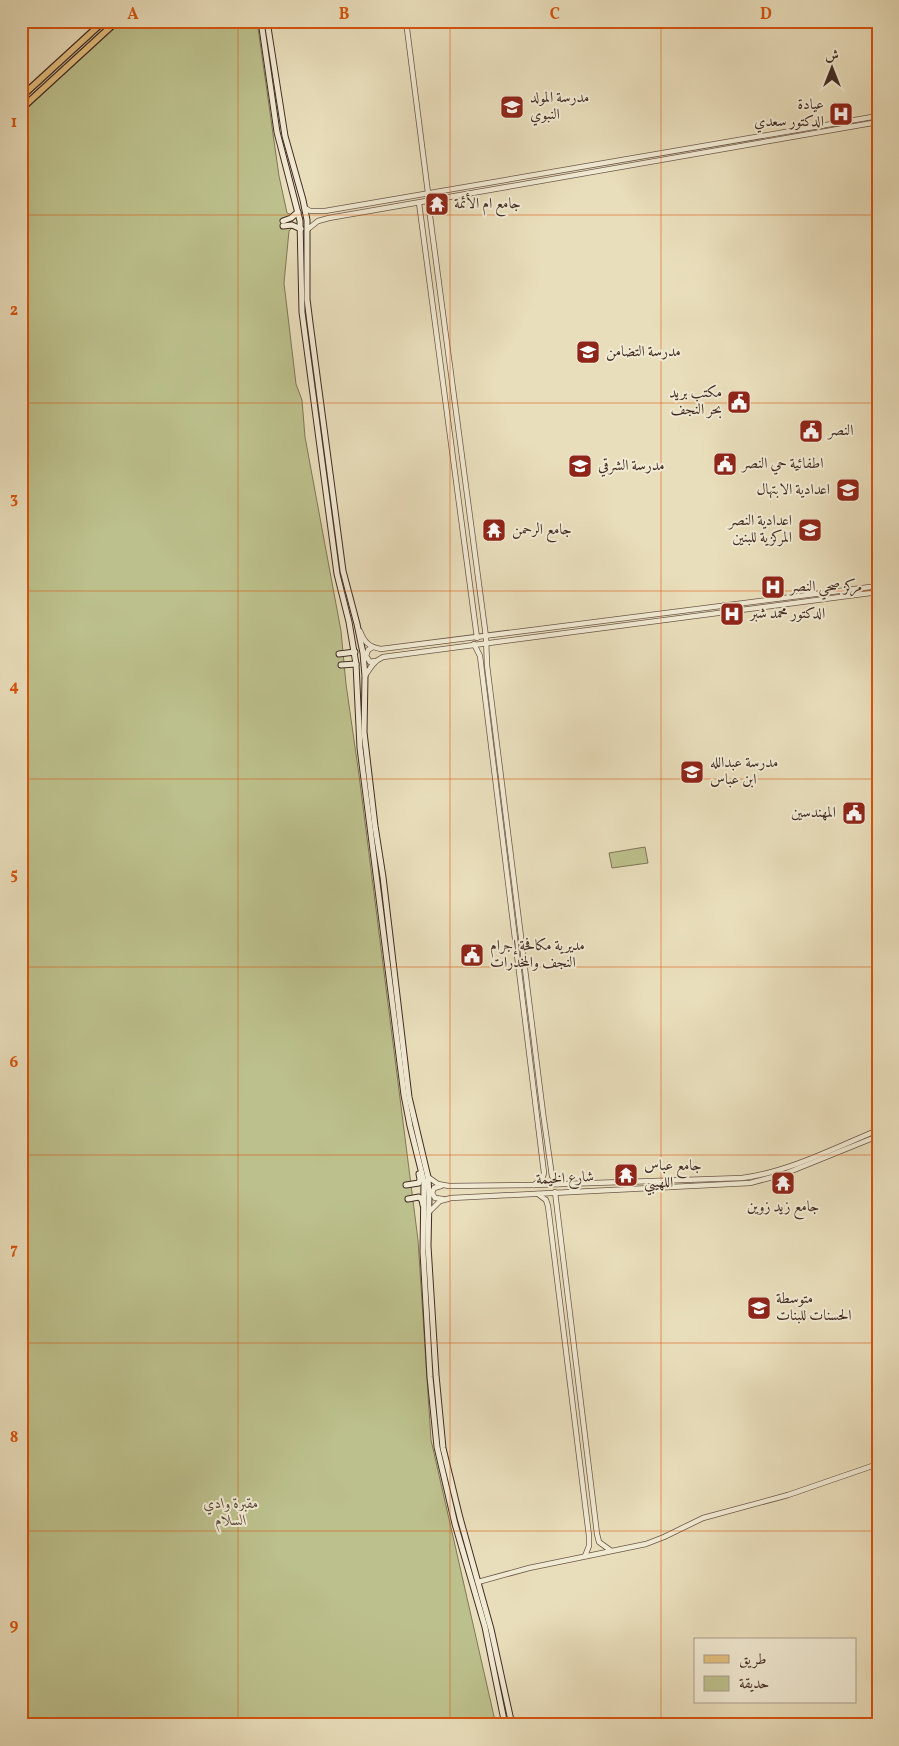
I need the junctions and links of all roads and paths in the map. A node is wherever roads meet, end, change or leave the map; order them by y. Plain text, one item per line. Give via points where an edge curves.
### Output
1 (104, 21) edge
2 (117, 21) edge
3 (261, 21) edge
4 (267, 21) edge
5 (406, 21) edge
6 (21, 98) edge
7 (21, 109) edge
8 (878, 116) edge
9 (878, 122) edge
10 (771, 134) junction
11 (756, 137) junction
12 (771, 141) junction
13 (756, 144) junction
14 (288, 150) junction
15 (282, 152) junction
16 (292, 162) junction
17 (286, 164) junction
18 (543, 174) junction
19 (524, 177) junction
20 (544, 181) junction
21 (525, 184) junction
22 (428, 193) junction
23 (428, 201) junction
24 (420, 203) junction
25 (305, 208) junction
26 (298, 212) junction
27 (314, 212) junction
28 (316, 223) junction
29 (301, 229) junction
30 (308, 230) junction
31 (434, 246) junction
32 (425, 247) junction
33 (300, 271) junction
34 (307, 271) junction
35 (301, 284) junction
36 (307, 284) junction
37 (460, 439) junction
38 (451, 440) junction
39 (462, 453) junction
40 (453, 454) junction
41 (878, 586) edge
42 (858, 588) junction
43 (840, 591) junction
44 (878, 592) edge
45 (345, 593) junction
46 (858, 595) junction
47 (841, 597) junction
48 (352, 605) junction
49 (346, 608) junction
50 (690, 610) junction
51 (675, 612) junction
52 (691, 616) junction
53 (675, 618) junction
54 (357, 624) junction
55 (539, 630) junction
56 (540, 636) junction
57 (486, 637) junction
58 (478, 638) junction
59 (486, 642) junction
60 (474, 644) junction
61 (373, 648) junction
62 (354, 652) junction
63 (339, 654) dead end
64 (375, 661) junction
65 (356, 664) junction
66 (341, 665) dead end
67 (365, 676) junction
68 (358, 712) junction
69 (364, 712) junction
70 (361, 726) junction
71 (510, 902) junction
72 (517, 902) junction
73 (519, 920) junction
74 (513, 922) junction
75 (878, 1130) edge
76 (878, 1136) edge
77 (420, 1163) junction
78 (544, 1176) junction
79 (552, 1176) junction
80 (428, 1177) junction
81 (689, 1180) junction
82 (659, 1181) junction
83 (558, 1184) junction
84 (406, 1185) dead end
85 (534, 1185) junction
86 (442, 1186) junction
87 (686, 1186) junction
88 (660, 1187) junction
89 (620, 1189) junction
90 (555, 1192) junction
91 (537, 1193) junction
92 (621, 1197) dead end
93 (408, 1198) dead end
94 (444, 1199) junction
95 (557, 1210) junction
96 (548, 1211) junction
97 (427, 1212) junction
98 (427, 1274) junction
99 (567, 1360) junction
100 (575, 1360) junction
101 (578, 1381) junction
102 (570, 1382) junction
103 (878, 1464) edge
104 (597, 1534) junction
105 (589, 1536) junction
106 (611, 1550) junction
107 (585, 1556) junction
108 (478, 1582) junction
109 (493, 1649) junction
110 (496, 1662) junction
111 (505, 1725) edge
112 (512, 1725) edge

1 - 6 main road
2 - 7 main road
3 - 15 main road
4 - 14 main road
5 - 22 street
8 - 10 street
9 - 12 street
10 - 11 street
10 - 12 street
11 - 13 street
11 - 18 street
12 - 13 street
13 - 20 street
14 - 15 main road
14 - 16 main road
15 - 17 main road
16 - 17 main road
16 - 25 main road
17 - 26 main road
18 - 19 street
18 - 20 street via 541,178
19 - 21 street
19 - 22 street
20 - 21 street
21 - 23 street
22 - 27 street
23 - 24 street
23 - 31 street
24 - 28 street
24 - 32 street
25 - 27 street
25 - 30 main road
26 - 29 main road
26 - 29 main road via 283,224
27 - 28 street via 309,214 308,220
28 - 30 street
29 - 33 main road
30 - 34 main road
31 - 32 street
31 - 37 street
32 - 38 street
33 - 34 main road
33 - 35 main road
34 - 36 main road
35 - 36 main road
35 - 45 main road via 337,574
36 - 45 main road
37 - 38 street
37 - 39 street
38 - 40 street
39 - 40 street
39 - 57 street
40 - 58 street
41 - 42 street
42 - 43 street
42 - 46 street
43 - 47 street
43 - 50 street
44 - 46 street
45 - 48 main road
45 - 49 main road
46 - 47 street
47 - 52 street
48 - 49 main road via 348,604
48 - 54 main road
49 - 62 main road
50 - 51 street
50 - 52 street
51 - 53 street
51 - 55 street
52 - 53 street
53 - 56 street
54 - 61 street via 364,641
54 - 67 main road
55 - 56 street
55 - 57 street
56 - 59 street
57 - 58 street
57 - 59 street
58 - 61 street
59 - 60 street
59 - 72 street
60 - 64 street via 383,657
60 - 71 street via 480,656
61 - 64 street via 366,656 368,661
62 - 63 main road
62 - 65 main road
64 - 67 street
65 - 66 main road
65 - 68 main road
67 - 69 main road
68 - 69 main road
68 - 70 main road
69 - 70 main road
70 - 77 main road via 404,1095
70 - 80 main road via 409,1097
71 - 72 street
71 - 74 street
72 - 73 street
73 - 74 street
73 - 79 street
74 - 78 street
75 - 81 street, شارع الخيمة via 770,1173
76 - 87 street, شارع الخيمة via 771,1179
77 - 84 main road via 420,1182
77 - 97 main road
78 - 79 street via 548,1179
78 - 85 street
79 - 83 street
80 - 86 street
80 - 97 main road
81 - 82 street, شارع الخيمة
81 - 87 street via 684,1183
82 - 83 street, شارع الخيمة
82 - 88 street via 663,1184
83 - 85 street, شارع الخيمة
85 - 86 street, شارع الخيمة
86 - 94 street via 434,1188 432,1194 435,1198
87 - 88 street, شارع الخيمة
88 - 89 street, شارع الخيمة
89 - 90 street, شارع الخيمة
89 - 92 street
90 - 91 street, شارع الخيمة
90 - 95 street
91 - 94 street, شارع الخيمة
91 - 96 street via 546,1200
93 - 97 main road via 420,1198
94 - 97 street
95 - 96 street
95 - 100 street
96 - 99 street
97 - 98 main road
98 - 108 main road via 443,1448
98 - 109 main road via 430,1376 437,1447 455,1524
99 - 100 street via 572,1363
99 - 102 street
100 - 101 street
101 - 102 street via 574,1378
101 - 104 street
102 - 105 street
103 - 106 street via 702,1518 646,1544
104 - 105 street via 594,1538
104 - 106 street via 599,1542
105 - 107 street
106 - 107 street
107 - 108 street
108 - 109 main road
109 - 110 main road
110 - 111 main road
110 - 112 main road

